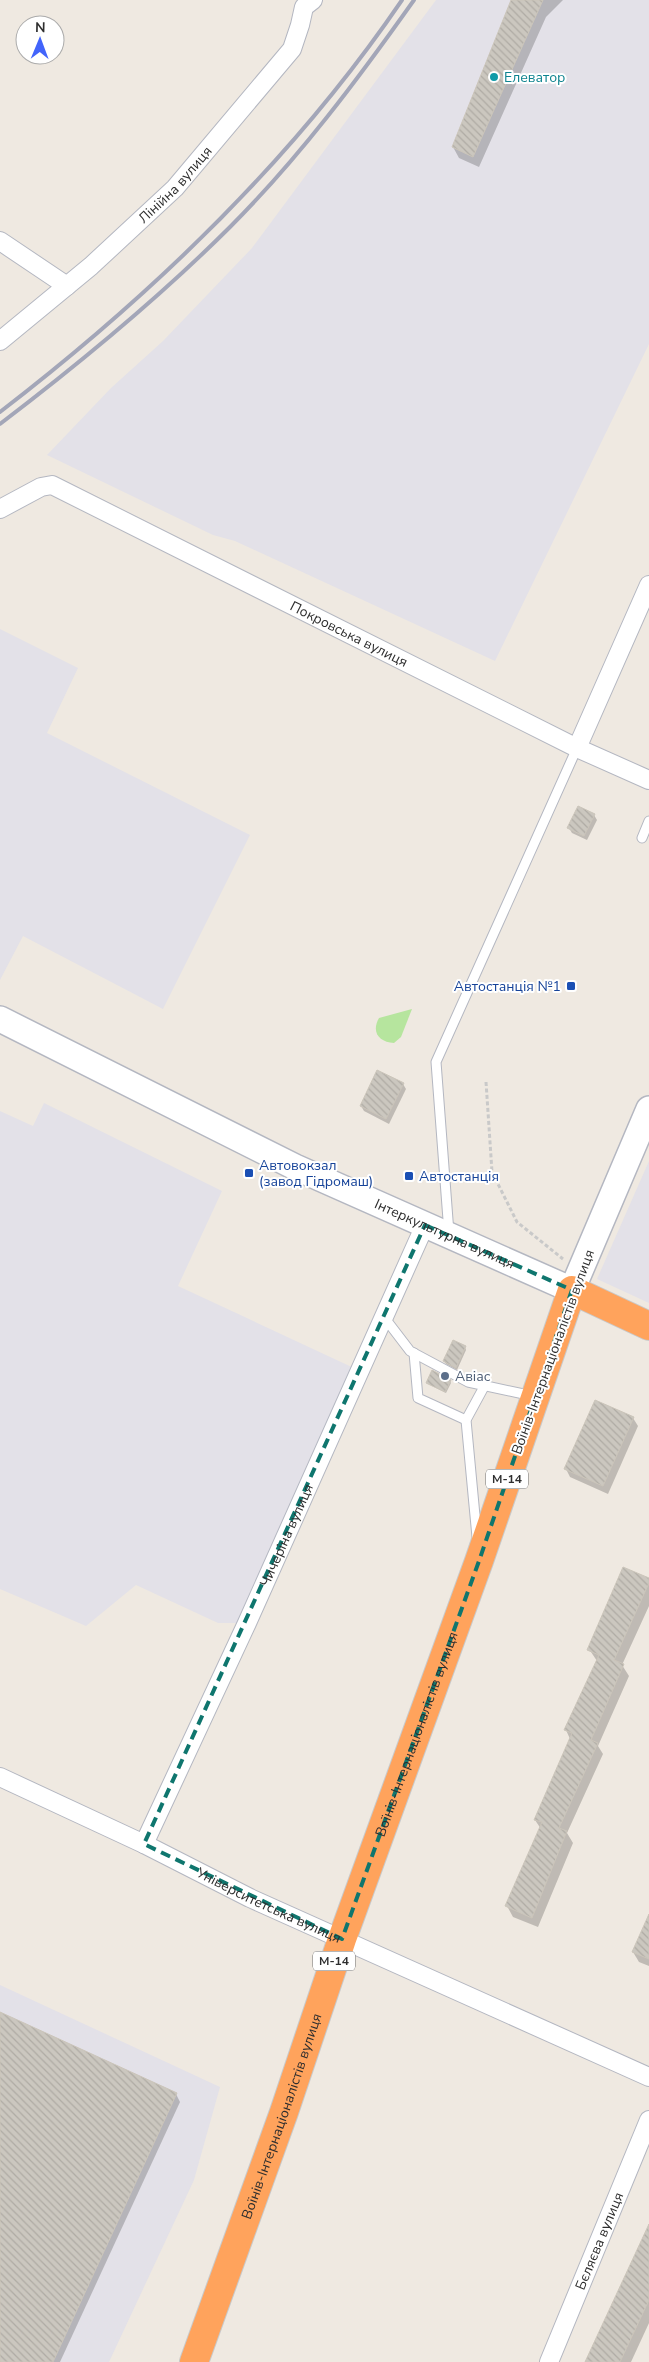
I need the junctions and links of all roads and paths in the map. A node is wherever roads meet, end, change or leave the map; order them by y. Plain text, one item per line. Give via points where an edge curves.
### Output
1 (303, 2) edge
2 (0, 241) edge
3 (67, 286) junction
4 (0, 341) edge
5 (0, 509) edge
6 (649, 585) edge
7 (577, 748) junction
8 (649, 780) edge
9 (649, 821) edge
10 (642, 838) dead end
11 (0, 1018) edge
12 (486, 1082) dead end
13 (649, 1109) edge
14 (424, 1225) junction
15 (449, 1236) junction
16 (576, 1281) junction
17 (384, 1317) junction
18 (649, 1326) edge
19 (414, 1353) junction
20 (485, 1385) junction
21 (536, 1396) junction
22 (466, 1420) junction
23 (479, 1561) junction
24 (0, 1777) edge
25 (144, 1844) junction
26 (342, 1939) junction
27 (649, 2077) edge
28 (649, 2120) edge
29 (194, 2362) edge
30 (549, 2362) edge

1 - 3 street, Лінійна вулиця via 292,49 175,188
2 - 3 street
3 - 4 street, Лінійна вулиця
5 - 7 street, Покровська вулиця via 41,487 52,485
6 - 7 street
7 - 8 street, Покровська вулиця
7 - 15 lane via 436,1062
9 - 10 lane
11 - 14 main road, Інтеркультурна вулиця via 295,1167
12 - 16 path via 492,1172 517,1222
13 - 16 main road, Воїнів-Інтернаціоналістів вулиця
14 - 15 main road, Інтеркультурна вулиця
14 - 17 street, Чичеріна вулиця
15 - 16 main road, Інтеркультурна вулиця
16 - 18 highway, Інтеркультурна вулиця
16 - 21 highway, Воїнів-Інтернаціоналістів вулиця / М-14
17 - 19 lane
17 - 25 street, Чичеріна вулиця
19 - 20 lane via 468,1382
19 - 22 lane via 418,1398
20 - 21 lane
20 - 22 lane
21 - 23 highway, Воїнів-Інтернаціоналістів вулиця / М-14
22 - 23 lane
23 - 26 highway, Воїнів-Інтернаціоналістів вулиця / М-14
24 - 25 street, Університетська вулиця
25 - 26 street, Університетська вулиця via 250,1898
26 - 27 street, Університетська вулиця
26 - 29 highway, Воїнів-Інтернаціоналістів вулиця / М-14
28 - 30 street, Бєляєва вулиця

